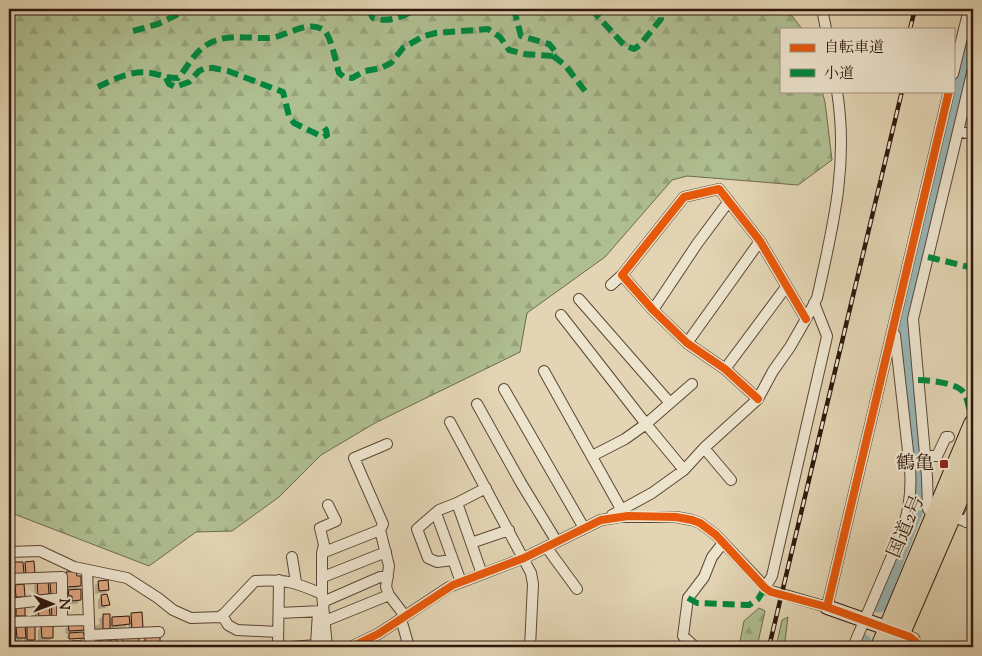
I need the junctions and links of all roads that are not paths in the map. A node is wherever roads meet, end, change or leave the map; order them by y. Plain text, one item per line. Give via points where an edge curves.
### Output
1 (822, 9) edge
2 (969, 9) edge
3 (826, 28) edge
4 (973, 69) edge
5 (954, 70) edge
6 (837, 92) edge
7 (949, 92) edge
8 (958, 130) junction
9 (973, 134) edge
10 (729, 201) junction
11 (760, 241) junction
12 (622, 275) junction
13 (611, 285) dead end
14 (786, 287) junction
15 (578, 299) dead end
16 (814, 303) junction
17 (653, 310) junction
18 (561, 315) dead end
19 (806, 318) junction
20 (895, 334) junction
21 (914, 337) junction
22 (687, 343) junction
23 (725, 370) junction
24 (544, 371) dead end
25 (692, 384) dead end
26 (504, 389) dead end
27 (758, 399) junction
28 (670, 403) junction
29 (477, 404) dead end
30 (450, 422) dead end
31 (646, 424) junction
32 (973, 424) edge
33 (949, 436) dead end
34 (387, 444) dead end
35 (704, 448) junction
36 (592, 456) junction
37 (926, 456) junction
38 (973, 460) edge
39 (684, 470) junction
40 (731, 480) dead end
41 (486, 488) junction
42 (457, 503) junction
43 (328, 505) dead end
44 (973, 508) edge
45 (436, 513) junction
46 (624, 513) junction
47 (956, 520) edge
48 (584, 528) junction
49 (380, 530) junction
50 (509, 530) junction
51 (557, 542) junction
52 (472, 543) junction
53 (723, 543) junction
54 (547, 548) junction
55 (9, 552) edge
56 (386, 552) junction
57 (322, 553) junction
58 (292, 557) dead end
59 (524, 558) junction
60 (452, 560) junction
61 (87, 570) junction
62 (482, 574) junction
63 (323, 577) junction
64 (388, 577) junction
65 (9, 579) edge
66 (279, 580) junction
67 (296, 582) junction
68 (461, 582) junction
69 (765, 588) junction
70 (577, 589) dead end
71 (389, 595) junction
72 (9, 598) edge
73 (62, 598) junction
74 (9, 604) edge
75 (827, 607) junction
76 (323, 608) junction
77 (279, 613) junction
78 (222, 615) junction
79 (403, 618) junction
80 (62, 620) junction
81 (89, 620) junction
82 (863, 621) junction
83 (10, 624) edge
84 (159, 632) dead end
85 (278, 632) junction
86 (90, 635) junction
87 (894, 636) edge
88 (10, 645) edge
89 (90, 647) edge
90 (280, 647) edge
91 (292, 647) edge
92 (327, 647) edge
93 (350, 647) edge
94 (409, 647) edge
95 (530, 647) edge
96 (695, 647) edge
97 (853, 647) edge
98 (880, 647) edge
99 (917, 647) edge

1 - 3 street
2 - 5 street
4 - 8 street
6 - 16 street via 842,136 839,192
7 - 20 street
8 - 9 street
8 - 21 street via 913,319
10 - 11 street
10 - 12 street via 719,189 684,197
10 - 17 street
11 - 14 street
11 - 22 street
12 - 13 street
12 - 17 street
14 - 19 street
14 - 23 street
15 - 28 street
16 - 19 street
16 - 69 street via 827,336 772,576
17 - 22 street
18 - 31 street
19 - 27 street
20 - 21 street
20 - 75 street
20 - 82 street via 910,469 910,502 900,537
21 - 37 street
22 - 23 street
23 - 27 street
24 - 36 street
25 - 28 street
26 - 48 street
27 - 35 street
28 - 31 street
29 - 51 street
30 - 41 street
31 - 36 street via 626,439
31 - 39 street
32 - 47 highway, 国道2号
33 - 37 street via 937,456
34 - 49 street via 354,458 383,524
35 - 39 street
35 - 40 street
36 - 46 street
37 - 47 street via 928,509
38 - 47 highway, 国道2号
39 - 46 street
41 - 42 street
41 - 50 street
42 - 45 street
42 - 52 street
43 - 57 street via 336,520 320,528 324,545
44 - 47 street
45 - 60 street
45 - 60 street via 417,530 428,558 437,562
46 - 48 street
46 - 53 street via 692,520 707,528
47 - 87 highway, 国道2号
48 - 51 street
49 - 56 street
49 - 57 street
50 - 52 street
50 - 59 street
51 - 54 street
52 - 62 street
53 - 69 street
53 - 96 street via 688,598 684,636
54 - 59 street
54 - 70 street
55 - 61 street via 40,551
56 - 63 street
56 - 64 street
57 - 63 street
58 - 67 street
59 - 62 street
59 - 95 street via 532,584
60 - 68 street
61 - 78 street via 127,578 173,610 191,618
61 - 81 street
62 - 68 street
63 - 76 street
64 - 71 street via 386,587
64 - 76 street via 380,577 326,601
65 - 73 street via 62,577
66 - 67 street
66 - 77 street
66 - 78 street via 255,581
67 - 76 street
68 - 79 street
69 - 75 street
71 - 76 street
71 - 79 street
72 - 74 street
73 - 74 street
73 - 80 street
74 - 83 street
75 - 82 street
76 - 77 street
76 - 91 street via 316,645
76 - 92 street
77 - 85 street
78 - 85 street via 228,625 237,630
79 - 93 street
79 - 94 street
80 - 81 street
80 - 83 street
81 - 86 street
82 - 87 street
82 - 97 street
83 - 88 street
84 - 86 street
85 - 90 street
86 - 89 street
87 - 98 highway, 国道2号
87 - 99 street via 914,638

